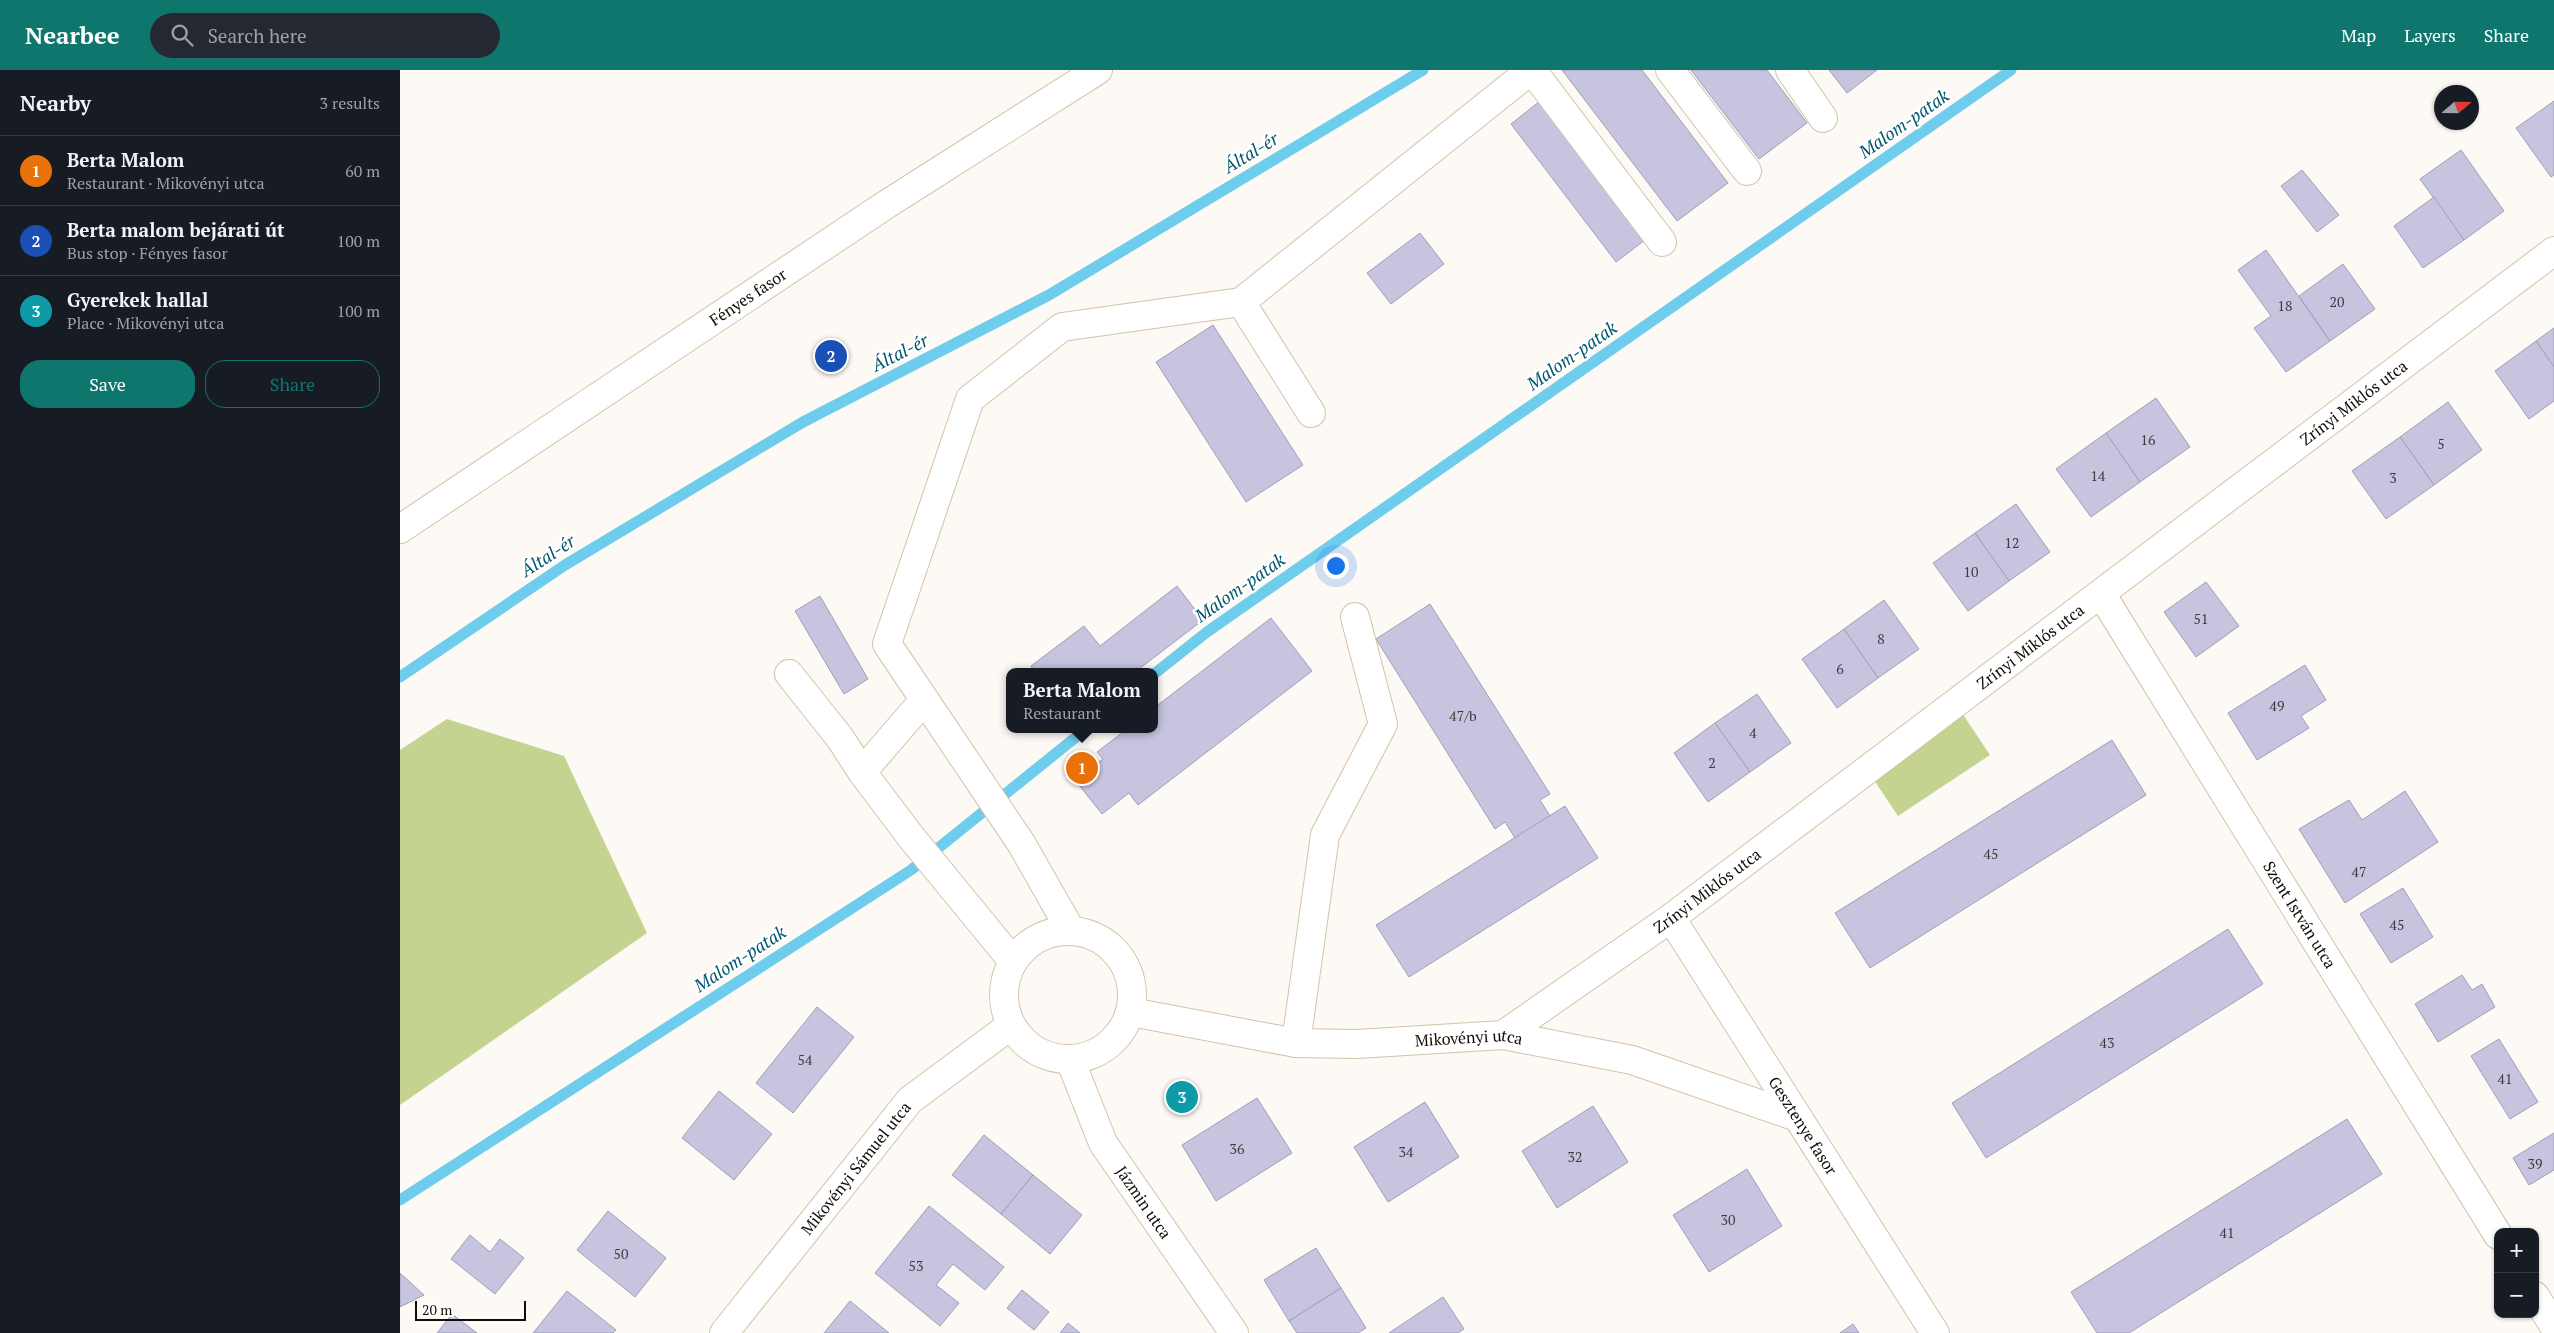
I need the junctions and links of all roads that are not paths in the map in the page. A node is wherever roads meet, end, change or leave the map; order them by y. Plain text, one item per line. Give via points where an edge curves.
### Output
1 (1098, 70) edge
2 (1532, 70) edge
3 (1670, 70) edge
4 (1790, 70) edge
5 (1824, 118) dead end
6 (1747, 171) dead end
7 (1662, 242) dead end
8 (2554, 251) edge
9 (1241, 302) junction
10 (1311, 413) dead end
11 (400, 529) edge
12 (2102, 595) junction
13 (1355, 617) dead end
14 (789, 674) dead end
15 (924, 700) junction
16 (862, 772) junction
17 (1671, 918) junction
18 (1070, 929) junction
19 (1012, 960) junction
20 (1131, 1012) junction
21 (1010, 1026) junction
22 (1503, 1034) junction
23 (1296, 1042) junction
24 (1071, 1062) junction
25 (1797, 1117) junction
26 (2494, 1229) edge
27 (2539, 1302) edge
28 (2554, 1326) edge
29 (724, 1333) edge
30 (1234, 1333) edge
31 (1935, 1333) edge

1 - 11 street, Fényes fasor via 887,204
2 - 7 street
2 - 9 street
3 - 6 street
4 - 5 street
8 - 12 street, Zrínyi Miklós utca
9 - 10 street
9 - 15 street via 1062,326 970,399 887,644
12 - 17 street, Zrínyi Miklós utca
12 - 26 street, Szent István utca
13 - 23 street via 1383,724 1325,835
14 - 16 street via 840,738
15 - 16 street
15 - 18 street via 1021,843
16 - 19 street via 960,899
17 - 22 street, Zrínyi Miklós utca
17 - 25 street, Gesztenye fasor
18 - 19 street via 1037,936
18 - 20 street via 1098,937 1120,956 1132,982
19 - 21 street via 1002,992
20 - 23 street, Mikovényi utca
20 - 24 street via 1117,1038 1092,1056
21 - 24 street via 1032,1049
21 - 29 street, Mikovényi Sámuel utca via 910,1100
22 - 23 street, Mikovényi utca via 1357,1044
22 - 25 street, Mikovényi utca via 1632,1060
24 - 30 street, Jázmin utca via 1103,1143
25 - 31 street, Gesztenye fasor
27 - 28 street

